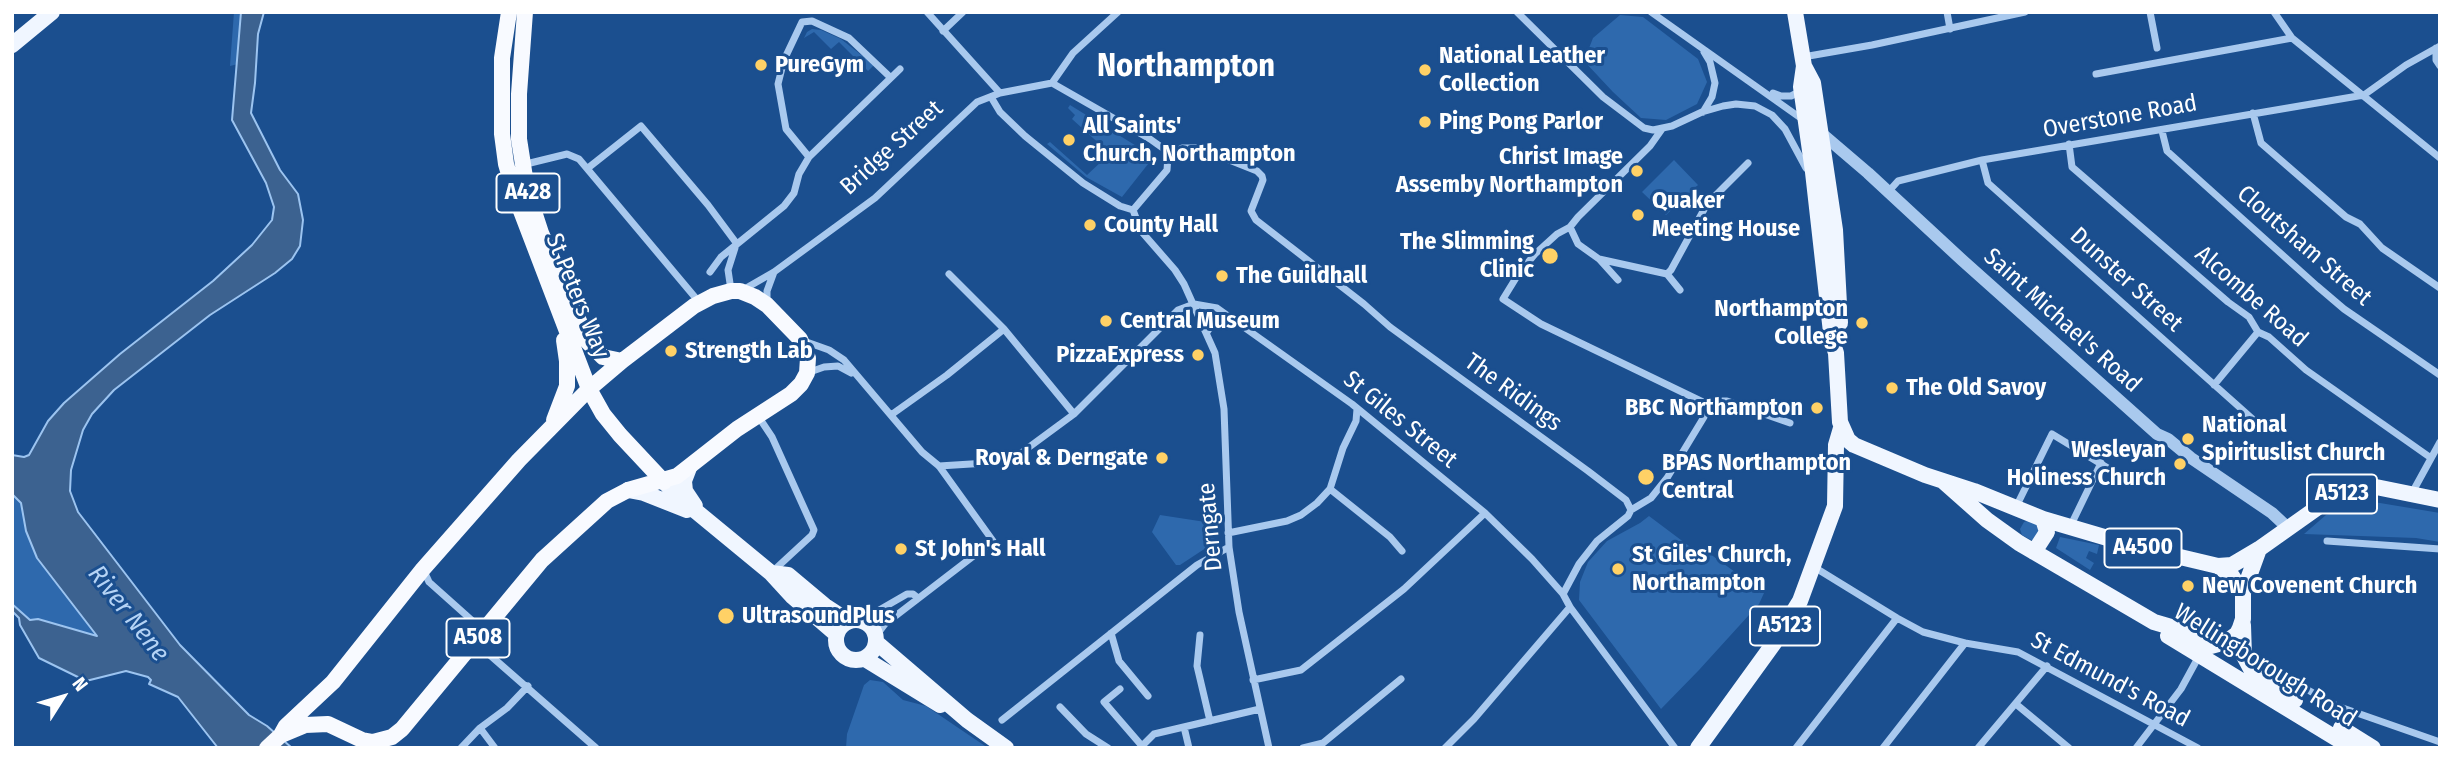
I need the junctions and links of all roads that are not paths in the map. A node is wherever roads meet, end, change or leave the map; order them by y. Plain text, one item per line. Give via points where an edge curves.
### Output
1 (36, 12) edge
2 (52, 12) edge
3 (509, 12) edge
4 (525, 12) edge
5 (927, 12) edge
6 (963, 12) edge
7 (1118, 12) edge
8 (1517, 12) edge
9 (1651, 12) edge
10 (1796, 12) edge
11 (1947, 12) edge
12 (2025, 12) edge
13 (2150, 12) edge
14 (2274, 12) edge
15 (1950, 29) junction
16 (12, 31) edge
17 (943, 31) junction
18 (2292, 38) junction
19 (12, 46) edge
20 (2438, 47) edge
21 (2157, 48) dead end
22 (1702, 50) junction
23 (1803, 62) junction
24 (2440, 66) edge
25 (900, 69) dead end
26 (2096, 74) dead end
27 (890, 77) junction
28 (1052, 83) junction
29 (1801, 87) junction
30 (1762, 89) junction
31 (1000, 93) junction
32 (2364, 95) junction
33 (991, 97) junction
34 (1702, 112) junction
35 (2253, 113) junction
36 (1813, 127) junction
37 (1662, 129) junction
38 (2162, 131) junction
39 (2069, 144) junction
40 (1168, 156) junction
41 (1848, 156) junction
42 (809, 157) junction
43 (1824, 157) junction
44 (2440, 158) edge
45 (1982, 160) junction
46 (1748, 163) dead end
47 (521, 165) junction
48 (588, 167) junction
49 (1813, 172) junction
50 (1888, 191) junction
51 (1815, 192) junction
52 (1134, 210) junction
53 (1570, 227) junction
54 (737, 244) junction
55 (1599, 259) junction
56 (710, 272) dead end
57 (774, 272) junction
58 (949, 274) dead end
59 (1667, 274) junction
60 (1618, 280) dead end
61 (2440, 288) edge
62 (1681, 290) dead end
63 (735, 291) junction
64 (700, 303) junction
65 (1194, 304) junction
66 (767, 305) junction
67 (557, 306) junction
68 (1230, 318) junction
69 (1004, 329) junction
70 (2259, 332) junction
71 (1207, 333) junction
72 (800, 340) junction
73 (1836, 353) junction
74 (622, 361) junction
75 (807, 373) junction
76 (2440, 374) edge
77 (855, 375) junction
78 (2214, 385) junction
79 (589, 389) junction
80 (1707, 404) junction
81 (1357, 409) junction
82 (1074, 414) junction
83 (758, 415) junction
84 (891, 415) junction
85 (2256, 422) dead end
86 (1790, 423) dead end
87 (552, 426) junction
88 (1841, 428) junction
89 (2440, 442) edge
90 (1860, 448) junction
91 (2431, 458) junction
92 (2101, 463) junction
93 (939, 466) junction
94 (689, 468) junction
95 (2111, 470) dead end
96 (1943, 481) junction
97 (664, 482) junction
98 (1837, 488) junction
99 (1330, 489) junction
100 (628, 491) junction
101 (2412, 493) junction
102 (2440, 500) edge
103 (1631, 510) junction
104 (2020, 510) junction
105 (1485, 513) junction
106 (702, 517) junction
107 (2043, 519) junction
108 (2070, 528) junction
109 (2288, 528) junction
110 (1228, 533) junction
111 (2327, 541) dead end
112 (2019, 543) junction
113 (1230, 547) junction
114 (2259, 549) junction
115 (2440, 549) edge
116 (1402, 551) dead end
117 (2034, 552) junction
118 (2218, 566) junction
119 (1814, 567) junction
120 (423, 569) junction
121 (771, 573) junction
122 (2243, 593) junction
123 (1563, 594) junction
124 (918, 598) junction
125 (1570, 607) junction
126 (1897, 618) junction
127 (2243, 619) junction
128 (855, 621) junction
129 (2154, 622) junction
130 (487, 627) junction
131 (1111, 633) junction
132 (836, 634) junction
133 (1200, 635) dead end
134 (876, 639) junction
135 (475, 642) junction
136 (1965, 643) junction
137 (2200, 656) junction
138 (865, 659) junction
139 (2047, 666) junction
140 (1401, 679) dead end
141 (1253, 680) junction
142 (528, 686) junction
143 (1120, 689) dead end
144 (2292, 689) junction
145 (321, 692) junction
146 (1147, 696) dead end
147 (2015, 704) junction
148 (1060, 707) dead end
149 (1260, 709) junction
150 (967, 720) junction
151 (1002, 720) dead end
152 (1210, 721) junction
153 (328, 724) junction
154 (2156, 725) junction
155 (1184, 727) junction
156 (480, 728) junction
157 (281, 735) junction
158 (2335, 738) edge
159 (2440, 742) edge
160 (1141, 747) edge
161 (267, 748) edge
162 (461, 748) edge
163 (495, 748) edge
164 (596, 748) edge
165 (1006, 748) edge
166 (1108, 748) edge
167 (1189, 748) edge
168 (1269, 748) edge
169 (1303, 748) edge
170 (1446, 748) edge
171 (1675, 748) edge
172 (1698, 748) edge
173 (1796, 748) edge
174 (1883, 748) edge
175 (1978, 748) edge
176 (2069, 748) edge
177 (2136, 748) edge
178 (2197, 748) edge
179 (2352, 748) edge
180 (2373, 748) edge

1 - 16 main road
2 - 19 main road
3 - 67 highway, St Peters Way / A428 via 501,95 506,164
4 - 47 highway, St Peters Way / A428 via 519,94
5 - 17 street
6 - 17 street
7 - 28 street via 1073,52
8 - 37 street via 1628,118 1644,128
9 - 22 street
10 - 23 main road, A5123
11 - 15 street
12 - 15 street
13 - 21 street
14 - 18 street
15 - 23 street
17 - 31 street
18 - 26 street
18 - 32 street
20 - 24 street
20 - 32 street
22 - 30 street
22 - 34 street via 1715,83
23 - 29 main road
23 - 36 main road, A5123 via 1813,83
25 - 27 street
27 - 42 street
27 - 42 street via 849,38 813,21 802,22 778,84 786,129
28 - 31 street, Bridge Street
28 - 40 street via 1150,139
29 - 30 street via 1791,96
29 - 36 main road
30 - 36 street
31 - 33 street, Bridge Street
32 - 35 street, Overstone Road
32 - 44 street
33 - 52 street via 1025,136 1073,175
33 - 57 street, Bridge Street via 968,109 875,198
34 - 37 street
34 - 51 street via 1736,104 1766,111 1791,138
35 - 38 street, Overstone Road
35 - 61 street via 2261,143 2360,224 2382,248
36 - 41 street, Saint Michael's Road
36 - 43 main road, A5123
36 - 49 main road
37 - 53 street
38 - 39 street, Overstone Road
38 - 76 street, Cloutsham Street via 2167,151 2317,286
39 - 45 street, Overstone Road
39 - 70 street, Alcombe Road via 2072,167 2249,317
40 - 52 street via 1167,170
40 - 103 street, The Ridings via 1182,148 1199,148 1253,169 1262,176 1262,186 1252,215 1369,310 1626,500
41 - 43 street
41 - 50 street, Saint Michael's Road
42 - 54 street via 789,200
43 - 49 street
43 - 73 main road, A5123 via 1837,258 1840,341
45 - 50 street, Overstone Road via 1898,181
45 - 78 street, Dunster Street via 1988,183
46 - 59 street via 1707,204
47 - 48 street via 567,154
47 - 74 highway, St Peters Way / A428 via 541,233 588,342 603,357
48 - 54 street via 641,126
48 - 64 street
49 - 51 main road
50 - 109 street, Saint Michael's Road via 2157,434
51 - 73 main road
52 - 65 street, Derngate via 1141,231 1175,270
53 - 55 street via 1578,244
53 - 80 street via 1535,254 1503,299 1541,324
54 - 56 street
54 - 63 street via 728,270
55 - 59 street
55 - 60 street
57 - 63 street, Bridge Street
57 - 66 street
58 - 69 street
59 - 62 street
63 - 64 highway, Bridge Street
63 - 66 highway
64 - 74 highway, Bridge Street
65 - 68 street, St Giles Street via 1217,308
65 - 71 street, Derngate
65 - 82 street via 1178,310
66 - 72 highway
67 - 79 highway, St Peters Way / A428
67 - 87 highway via 568,375
68 - 71 street via 1214,320
68 - 81 street, St Giles Street
69 - 82 street
69 - 84 street
70 - 78 street
70 - 91 street, Alcombe Road
71 - 110 street, Derngate via 1224,409
72 - 75 highway via 808,358
72 - 77 street via 829,350
73 - 88 main road, A5123
74 - 79 highway, Bridge Street
75 - 77 street via 838,366
75 - 83 highway, A508 via 791,394
77 - 84 street
78 - 85 street, Dunster Street
79 - 87 highway, Bridge Street
79 - 97 highway, A428 via 603,414
80 - 86 street via 1727,401
80 - 103 street via 1704,417 1667,478 1651,498
81 - 99 street
81 - 105 street, St Giles Street
82 - 93 street via 1003,462
83 - 94 highway, A508
83 - 121 street via 814,530
84 - 93 street
87 - 120 highway, Bridge Street
88 - 90 main road, A4500
88 - 98 main road, A5123 via 1836,445
89 - 91 street
90 - 96 main road, A4500
90 - 98 main road via 1846,462
91 - 101 street
92 - 95 street
92 - 104 street via 2052,434
92 - 108 street
93 - 124 street via 993,541
94 - 97 highway, A508
94 - 106 main road via 685,491
96 - 104 main road, A4500
96 - 112 main road, A4500
97 - 100 highway, A508
97 - 106 main road
98 - 119 main road, A5123
99 - 110 street via 1287,522
99 - 116 street
100 - 106 main road
100 - 130 highway, A508 via 607,501 542,560
101 - 102 main road, A5123
101 - 109 main road, A5123 via 2376,487 2354,490 2331,498
103 - 123 street via 1591,548
104 - 107 main road, A4500
104 - 112 main road
105 - 123 street, St Giles Street
105 - 141 street via 1404,589 1301,670
106 - 121 main road
107 - 108 main road, A4500
107 - 117 main road via 2047,532
108 - 118 main road, A4500
109 - 114 main road, A5123
110 - 113 street, Derngate
111 - 115 street
112 - 117 main road, A4500
113 - 131 street via 1197,565
113 - 141 street, Derngate
114 - 118 main road, A5123 via 2232,565
114 - 122 main road, Wellingborough Road
117 - 129 main road, A4500
118 - 122 main road, A4500
119 - 126 street, St Edmund's Road
119 - 172 main road, A5123 via 1793,615
120 - 130 street via 429,582 476,624
120 - 145 highway, Bridge Street
121 - 128 main road via 788,575 825,606
121 - 132 main road
122 - 127 main road, Wellingborough Road
123 - 125 street, St Giles Street
124 - 128 street via 907,594
124 - 134 street via 885,624
125 - 170 street
125 - 171 street, St Giles Street
126 - 136 street, St Edmund's Road via 1923,632
126 - 173 street
127 - 129 main road, A4500 via 2232,639 2211,646
127 - 144 main road, Wellingborough Road via 2247,663 2258,677
128 - 132 main road via 842,625
128 - 134 main road via 869,624
129 - 137 main road, Wellingborough Road / A4500
130 - 135 highway, A508
131 - 146 street via 1119,661
131 - 151 street
132 - 138 main road via 841,654 854,661
133 - 152 street via 1197,666
134 - 138 main road via 873,652
134 - 150 main road
135 - 142 street
135 - 153 highway, A508 via 392,737 362,740
136 - 139 street, St Edmund's Road via 2018,652
136 - 174 street
137 - 154 street
137 - 158 main road, Wellingborough Road / A4500
138 - 150 main road
139 - 147 street
139 - 154 street, St Edmund's Road
140 - 169 street via 1322,743
141 - 149 street, Derngate
142 - 156 street
142 - 164 street
143 - 160 street via 1104,702
144 - 158 main road, Wellingborough Road / A4500
144 - 159 street
145 - 153 highway via 317,712
145 - 157 highway, Bridge Street
147 - 175 street
147 - 176 street
148 - 166 street via 1086,734
149 - 152 street
149 - 168 street, Derngate
150 - 165 main road
152 - 155 street
153 - 157 highway via 305,725
154 - 177 street
154 - 178 street, St Edmund's Road
155 - 160 street via 1154,734
155 - 167 street
156 - 162 street
156 - 163 street
157 - 161 highway, Bridge Street
158 - 179 main road, Wellingborough Road / A4500
158 - 180 main road, Wellingborough Road / A4500

